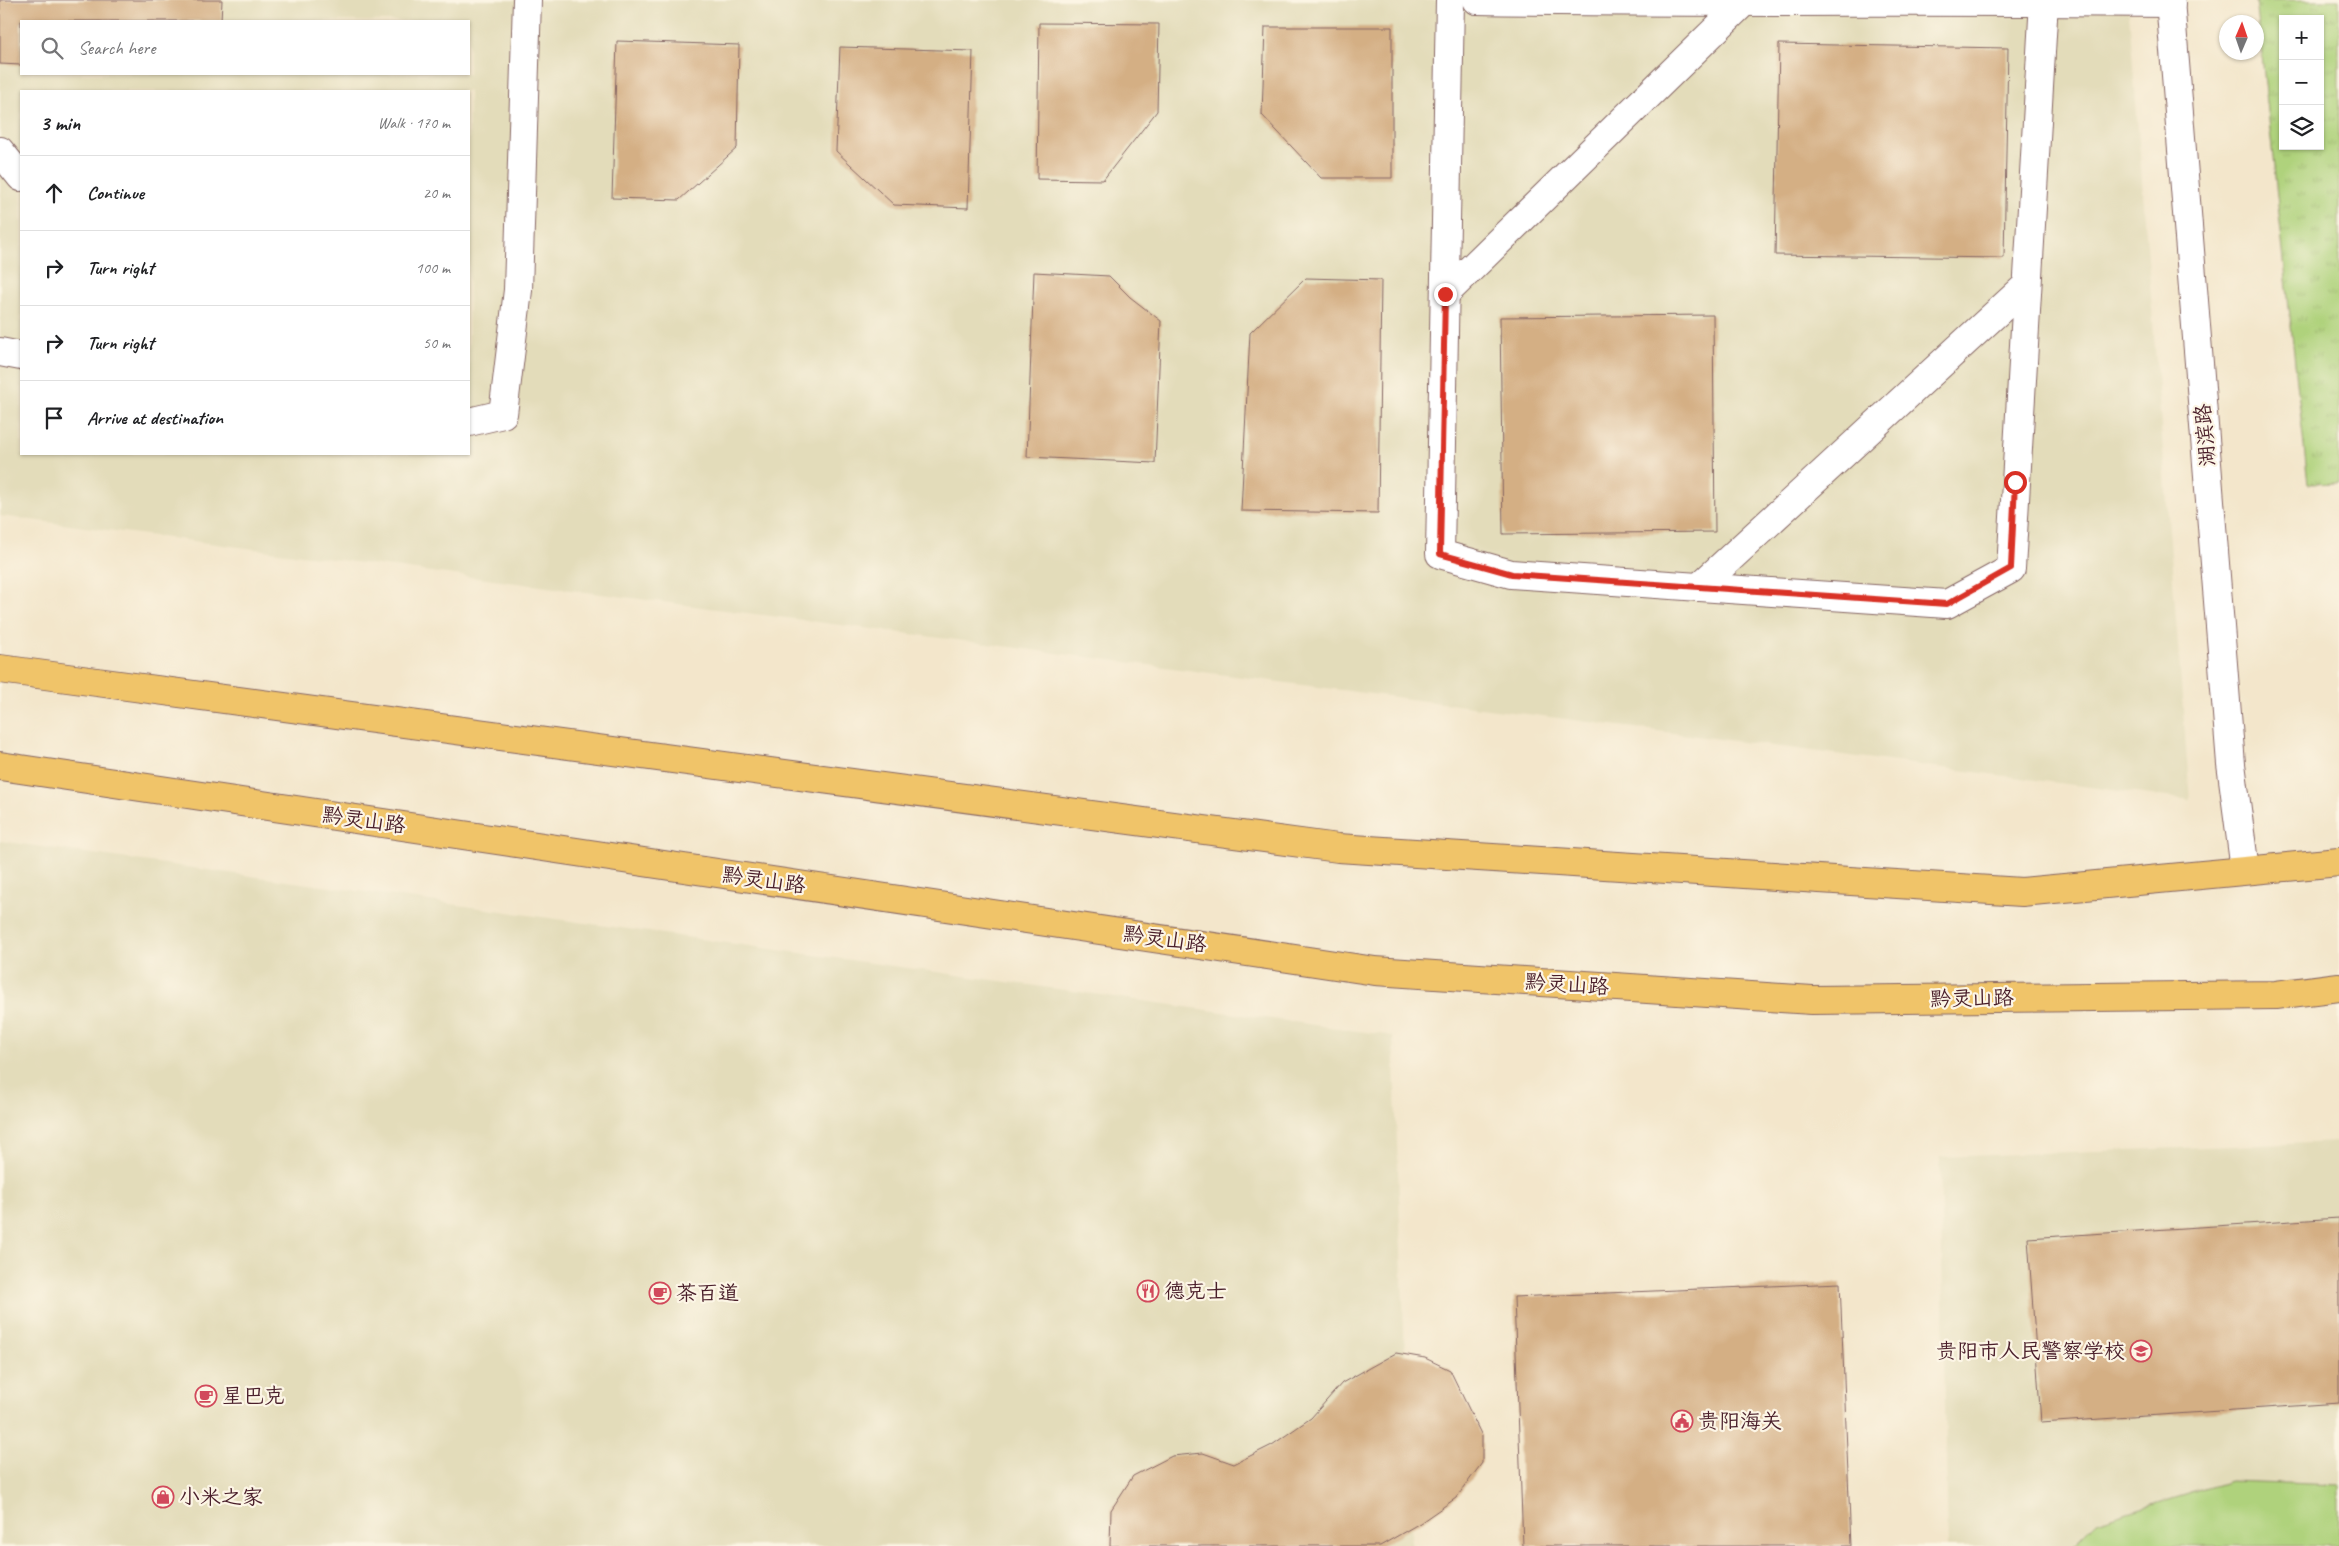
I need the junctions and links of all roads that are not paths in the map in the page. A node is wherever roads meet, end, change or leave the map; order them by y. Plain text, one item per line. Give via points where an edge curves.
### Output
1 (527, 0) edge
2 (1450, 0) edge
3 (1477, 0) edge
4 (2044, 1) edge
5 (1744, 2) junction
6 (2170, 2) edge
7 (0, 151) edge
8 (20, 176) edge
9 (2027, 285) junction
10 (1445, 294) junction
11 (0, 352) edge
12 (20, 356) edge
13 (470, 422) edge
14 (1699, 587) junction
15 (0, 669) edge
16 (0, 766) edge
17 (2339, 862) edge
18 (2245, 870) junction
19 (2339, 987) edge

1 - 13 street via 518,290 503,414
2 - 10 street
3 - 5 street
4 - 5 street
4 - 6 street
4 - 9 street
5 - 10 street
6 - 18 street, 湖滨路 via 2231,764
7 - 8 street
9 - 14 street
9 - 14 street via 2011,568 1947,604
10 - 14 street via 1440,554 1512,574
11 - 12 street
15 - 18 main road via 1338,848 2022,892
16 - 19 main road, 黔灵山路 via 1375,971 1812,1000 2276,995
17 - 18 main road

